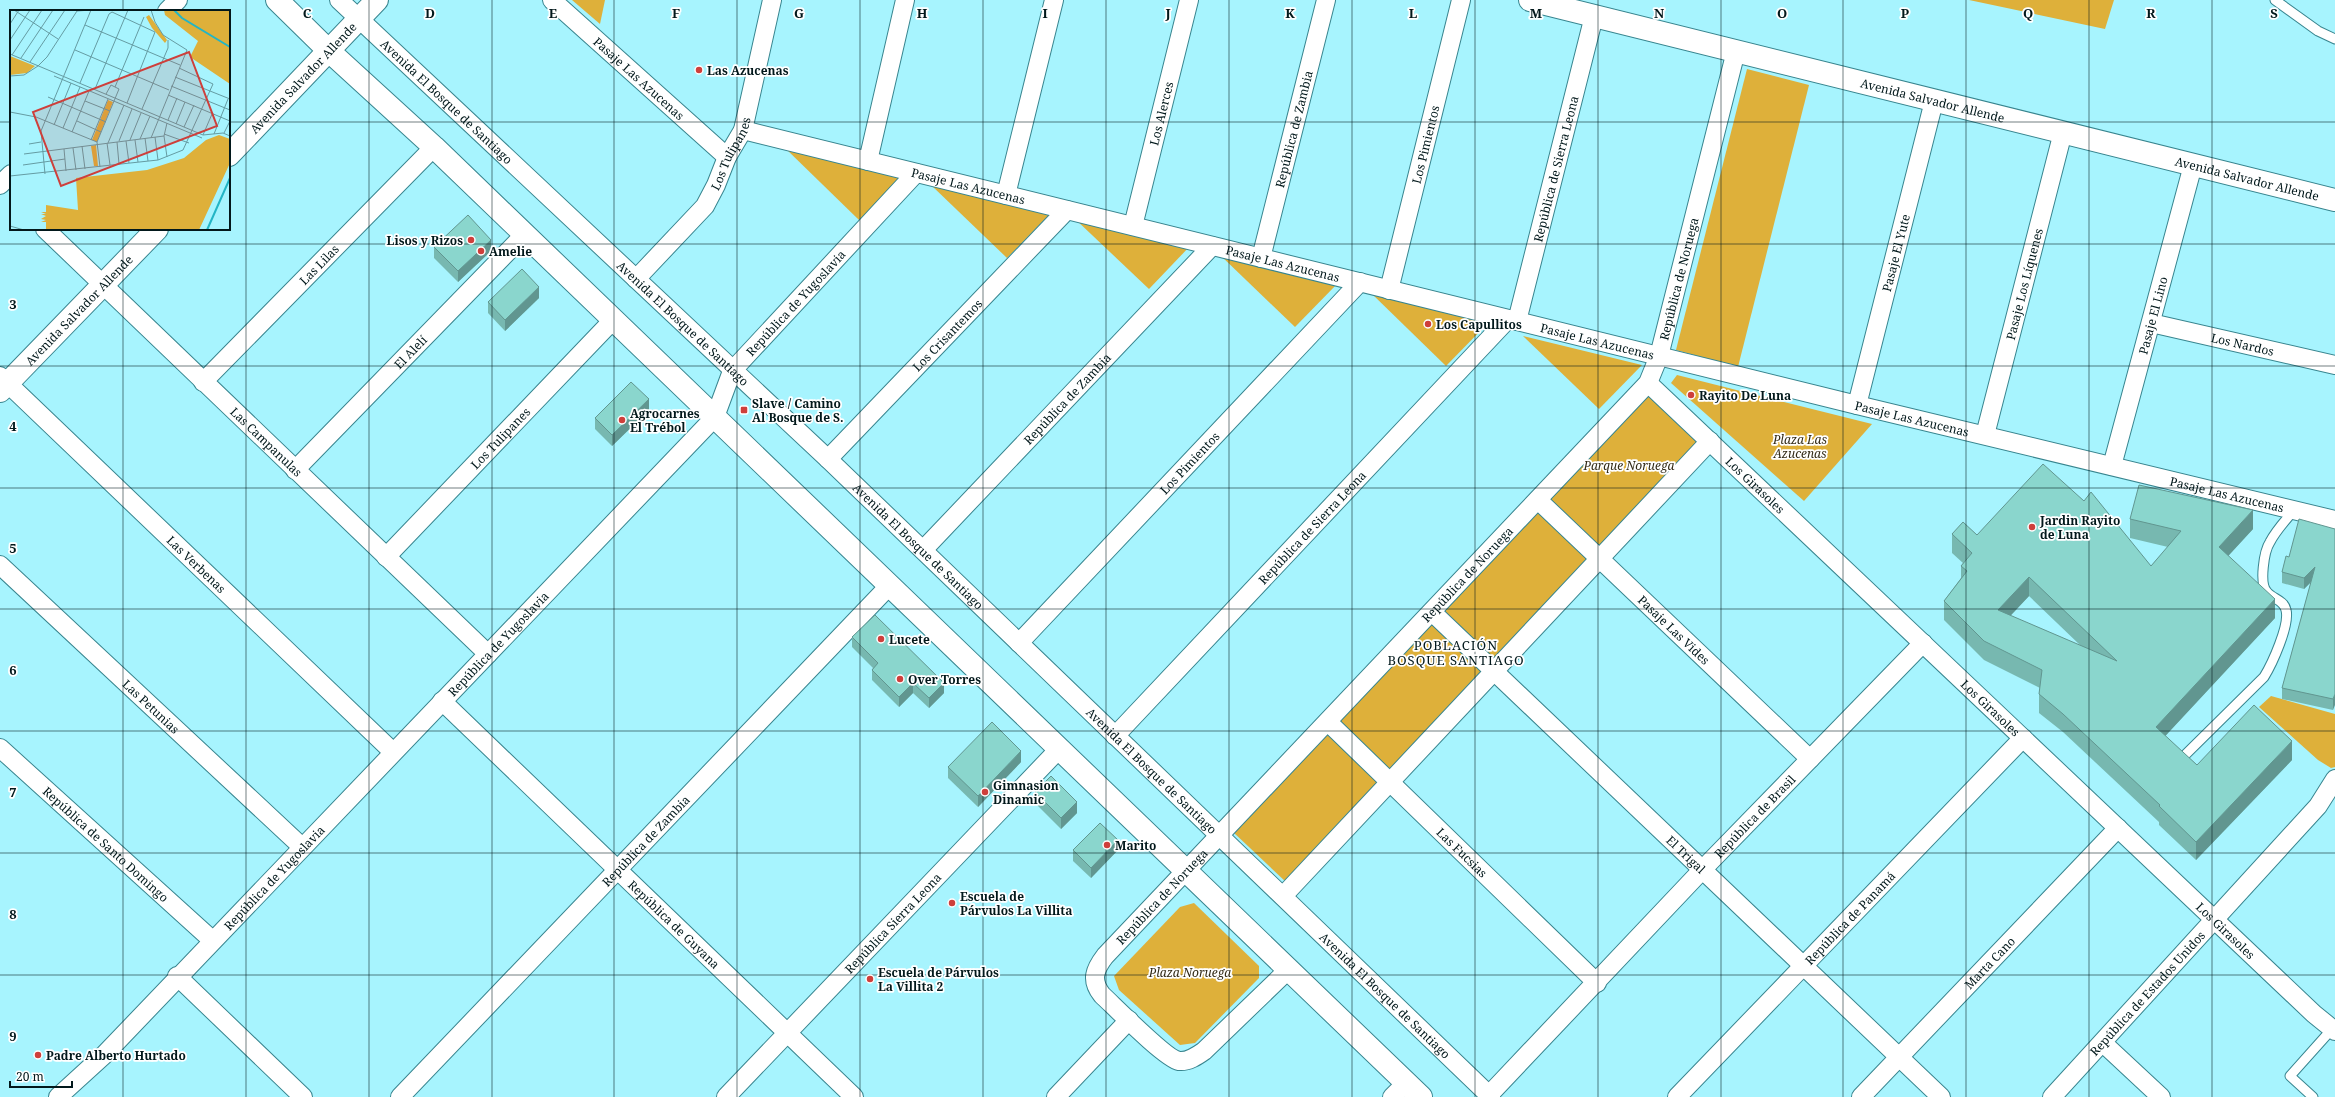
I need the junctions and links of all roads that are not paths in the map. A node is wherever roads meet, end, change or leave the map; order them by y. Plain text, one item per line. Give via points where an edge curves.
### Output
1 (178, 0) edge
2 (277, 0) edge
3 (339, 0) edge
4 (377, 0) edge
5 (552, 0) edge
6 (772, 0) edge
7 (905, 0) edge
8 (1054, 0) edge
9 (1189, 0) edge
10 (1326, 0) edge
11 (1461, 0) edge
12 (1530, 0) edge
13 (2275, 0) edge
14 (168, 10) edge
15 (1594, 16) junction
16 (359, 19) junction
17 (2335, 39) edge
18 (329, 51) junction
19 (1736, 51) junction
20 (1934, 101) junction
21 (743, 130) junction
22 (2063, 132) junction
23 (434, 147) junction
24 (230, 154) edge
25 (727, 156) junction
26 (868, 161) junction
27 (2193, 165) junction
28 (916, 173) junction
29 (10, 175) edge
30 (0, 185) edge
31 (10, 195) edge
32 (1006, 195) junction
33 (2335, 200) edge
34 (1067, 210) junction
35 (1133, 226) junction
36 (46, 230) edge
37 (156, 230) edge
38 (525, 234) junction
39 (1212, 246) junction
40 (1261, 258) junction
41 (636, 279) junction
42 (1360, 282) junction
43 (102, 286) junction
44 (1390, 290) junction
45 (614, 319) junction
46 (1513, 320) junction
47 (2151, 323) junction
48 (1659, 356) junction
49 (2335, 365) edge
50 (732, 371) junction
51 (203, 382) junction
52 (2, 383) edge
53 (1648, 383) junction
54 (1856, 405) junction
55 (715, 417) junction
56 (1985, 435) junction
57 (1710, 441) junction
58 (828, 459) junction
59 (2112, 466) junction
60 (295, 470) junction
61 (1538, 500) junction
62 (2294, 510) junction
63 (2335, 520) edge
64 (923, 550) junction
65 (386, 557) junction
66 (1600, 559) junction
67 (0, 565) edge
68 (890, 585) junction
69 (1432, 612) junction
70 (1019, 643) junction
71 (1923, 643) junction
72 (488, 654) junction
73 (1495, 672) junction
74 (442, 701) junction
75 (1328, 722) junction
76 (1115, 736) junction
77 (2023, 738) junction
78 (0, 748) edge
79 (1060, 748) junction
80 (393, 752) junction
81 (2182, 758) edge
82 (1810, 759) junction
83 (2335, 779) edge
84 (1390, 783) junction
85 (2118, 828) junction
86 (1220, 836) junction
87 (302, 846) junction
88 (618, 869) junction
89 (1702, 870) junction
90 (1187, 871) junction
91 (1283, 896) junction
92 (2214, 920) junction
93 (212, 940) junction
94 (1803, 966) junction
95 (1289, 969) junction
96 (177, 976) junction
97 (1597, 983) junction
98 (1129, 1020) junction
99 (2334, 1030) edge
100 (788, 1033) junction
101 (2103, 1043) junction
102 (1899, 1057) junction
103 (1406, 1092) edge
104 (1490, 1096) edge
105 (58, 1097) edge
106 (303, 1097) edge
107 (400, 1097) edge
108 (726, 1097) edge
109 (854, 1097) edge
110 (1056, 1097) edge
111 (1677, 1097) edge
112 (1861, 1097) edge
113 (1941, 1097) edge
114 (2052, 1097) edge
115 (2161, 1097) edge
116 (2313, 1097) edge

1 - 14 street
2 - 18 main road
3 - 16 street, Avenida El Bosque de Santiago
4 - 16 main road, Avenida Salvador Allende
5 - 25 street, Pasaje Las Azucenas
6 - 21 street, Los Tulipanes
7 - 26 street
8 - 32 street
9 - 35 street, Los Alerces
10 - 40 street, República de Zambia
11 - 44 street, Los Pimientos
12 - 15 main road, Avenida Salvador Allende
13 - 17 lane via 2318,31
15 - 19 main road, Avenida Salvador Allende
15 - 46 street, República de Sierra Leona
16 - 18 main road, Avenida Salvador Allende
16 - 41 street, Avenida El Bosque de Santiago
18 - 23 main road
18 - 24 main road, Avenida Salvador Allende
19 - 20 main road, Avenida Salvador Allende
19 - 48 street, República de Noruega
20 - 22 main road, Avenida Salvador Allende
20 - 54 street, Pasaje El Yute
21 - 25 street, Los Tulipanes
21 - 26 street, Pasaje Las Azucenas
22 - 27 main road, Avenida Salvador Allende
22 - 56 street, Pasaje Los Líquenes
23 - 38 main road
23 - 51 street, Las Lilas
25 - 41 street, Los Tulipanes via 716,185 704,206
26 - 28 street, Pasaje Las Azucenas
27 - 33 main road, Avenida Salvador Allende
27 - 47 street, Pasaje El Lino
28 - 32 street, Pasaje Las Azucenas
28 - 50 street, República de Yugoslavia
29 - 30 street
30 - 31 street
32 - 34 street, Pasaje Las Azucenas
34 - 35 street, Pasaje Las Azucenas
34 - 58 street, Los Crisantemos
35 - 39 street, Pasaje Las Azucenas
36 - 43 street, Las Campanulas
37 - 43 main road, Avenida Salvador Allende
38 - 45 main road
38 - 60 street, El Alelí
39 - 40 street, Pasaje Las Azucenas
39 - 64 street, República de Zambia
40 - 42 street, Pasaje Las Azucenas
41 - 50 street, Avenida El Bosque de Santiago
42 - 44 street, Pasaje Las Azucenas
42 - 70 street, Los Pimientos
43 - 51 street, Las Campanulas
43 - 52 main road, Avenida Salvador Allende
44 - 46 street, Pasaje Las Azucenas
45 - 55 main road
45 - 65 street, Los Tulipanes
46 - 48 street, Pasaje Las Azucenas
46 - 76 street, República de Sierra Leona
47 - 49 street, Los Nardos
47 - 59 street, Pasaje El Lino
48 - 53 street, República de Noruega
48 - 54 street, Pasaje Las Azucenas
50 - 55 street, República de Yugoslavia
50 - 58 street, Avenida El Bosque de Santiago
51 - 60 street, Las Campanulas
52 - 80 street, Las Verbenas
53 - 57 street, Los Girasoles
53 - 61 street, República de Noruega
54 - 56 street, Pasaje Las Azucenas
55 - 68 main road
55 - 72 street, República de Yugoslavia
56 - 59 street, Pasaje Las Azucenas
57 - 66 street
57 - 71 street, Los Girasoles
58 - 64 street, Avenida El Bosque de Santiago
59 - 62 street, Pasaje Las Azucenas
60 - 65 street, Las Campanulas
61 - 66 street, Pasaje Las Vides
61 - 69 street, República de Noruega
62 - 63 street, Pasaje Las Azucenas
62 - 81 lane via 2269,542 2265,557 2262,584 2266,592 2284,604 2287,612 2286,623 2271,665 2264,677
64 - 70 street, Avenida El Bosque de Santiago
65 - 72 street, Las Campanulas
66 - 73 street
66 - 82 street, Pasaje Las Vides
67 - 87 street, Las Petunias
68 - 79 main road
68 - 88 street, República de Zambia
69 - 73 street, El Trigal
69 - 75 street, República de Noruega
70 - 76 street, Avenida El Bosque de Santiago
71 - 77 street, Los Girasoles
71 - 82 street, República de Brasil
72 - 74 street, República de Yugoslavia
73 - 84 street
73 - 89 street, El Trigal
74 - 80 street, República de Yugoslavia
74 - 88 street, República de Guyana
75 - 84 street, Las Fucsias
75 - 86 street, República de Noruega
76 - 86 street, Avenida El Bosque de Santiago
77 - 85 street, Los Girasoles
77 - 94 street, República de Panamá
78 - 93 street, República de Santo Domingo
79 - 90 main road
79 - 100 street, República Sierra Leona
80 - 87 street, República de Yugoslavia
82 - 89 street, República de Brasil
83 - 92 street, República de Estados Unidos via 2318,806
84 - 91 street
84 - 97 street, Las Fucsias
85 - 92 street, Los Girasoles
85 - 102 street, Marta Cano
86 - 90 street, República de Noruega
86 - 91 street, Avenida El Bosque de Santiago
87 - 93 street, República de Yugoslavia
88 - 100 street, República de Guyana
88 - 107 street, República de Zambia
89 - 94 street, El Trigal
89 - 97 street, República de Brasil
90 - 95 main road
90 - 98 street, República de Noruega via 1105,956 1096,970 1094,976 1097,989
91 - 104 street, Avenida El Bosque de Santiago
92 - 99 street, Los Girasoles
92 - 101 street, República de Estados Unidos
93 - 96 street, República de Yugoslavia
94 - 102 street, El Trigal
94 - 111 street, República de Panamá
95 - 98 street, República de Noruega via 1204,1051 1192,1059 1179,1061 1171,1058
95 - 103 main road
96 - 105 street, República de Yugoslavia via 104,1055
96 - 106 street
97 - 104 street, República de Brasil
98 - 110 street
99 - 116 lane via 2290,1076
100 - 108 street, República Sierra Leona
100 - 109 street, República de Guyana
101 - 114 street, República de Estados Unidos
101 - 115 street
102 - 112 street, Marta Cano
102 - 113 street, El Trigal

